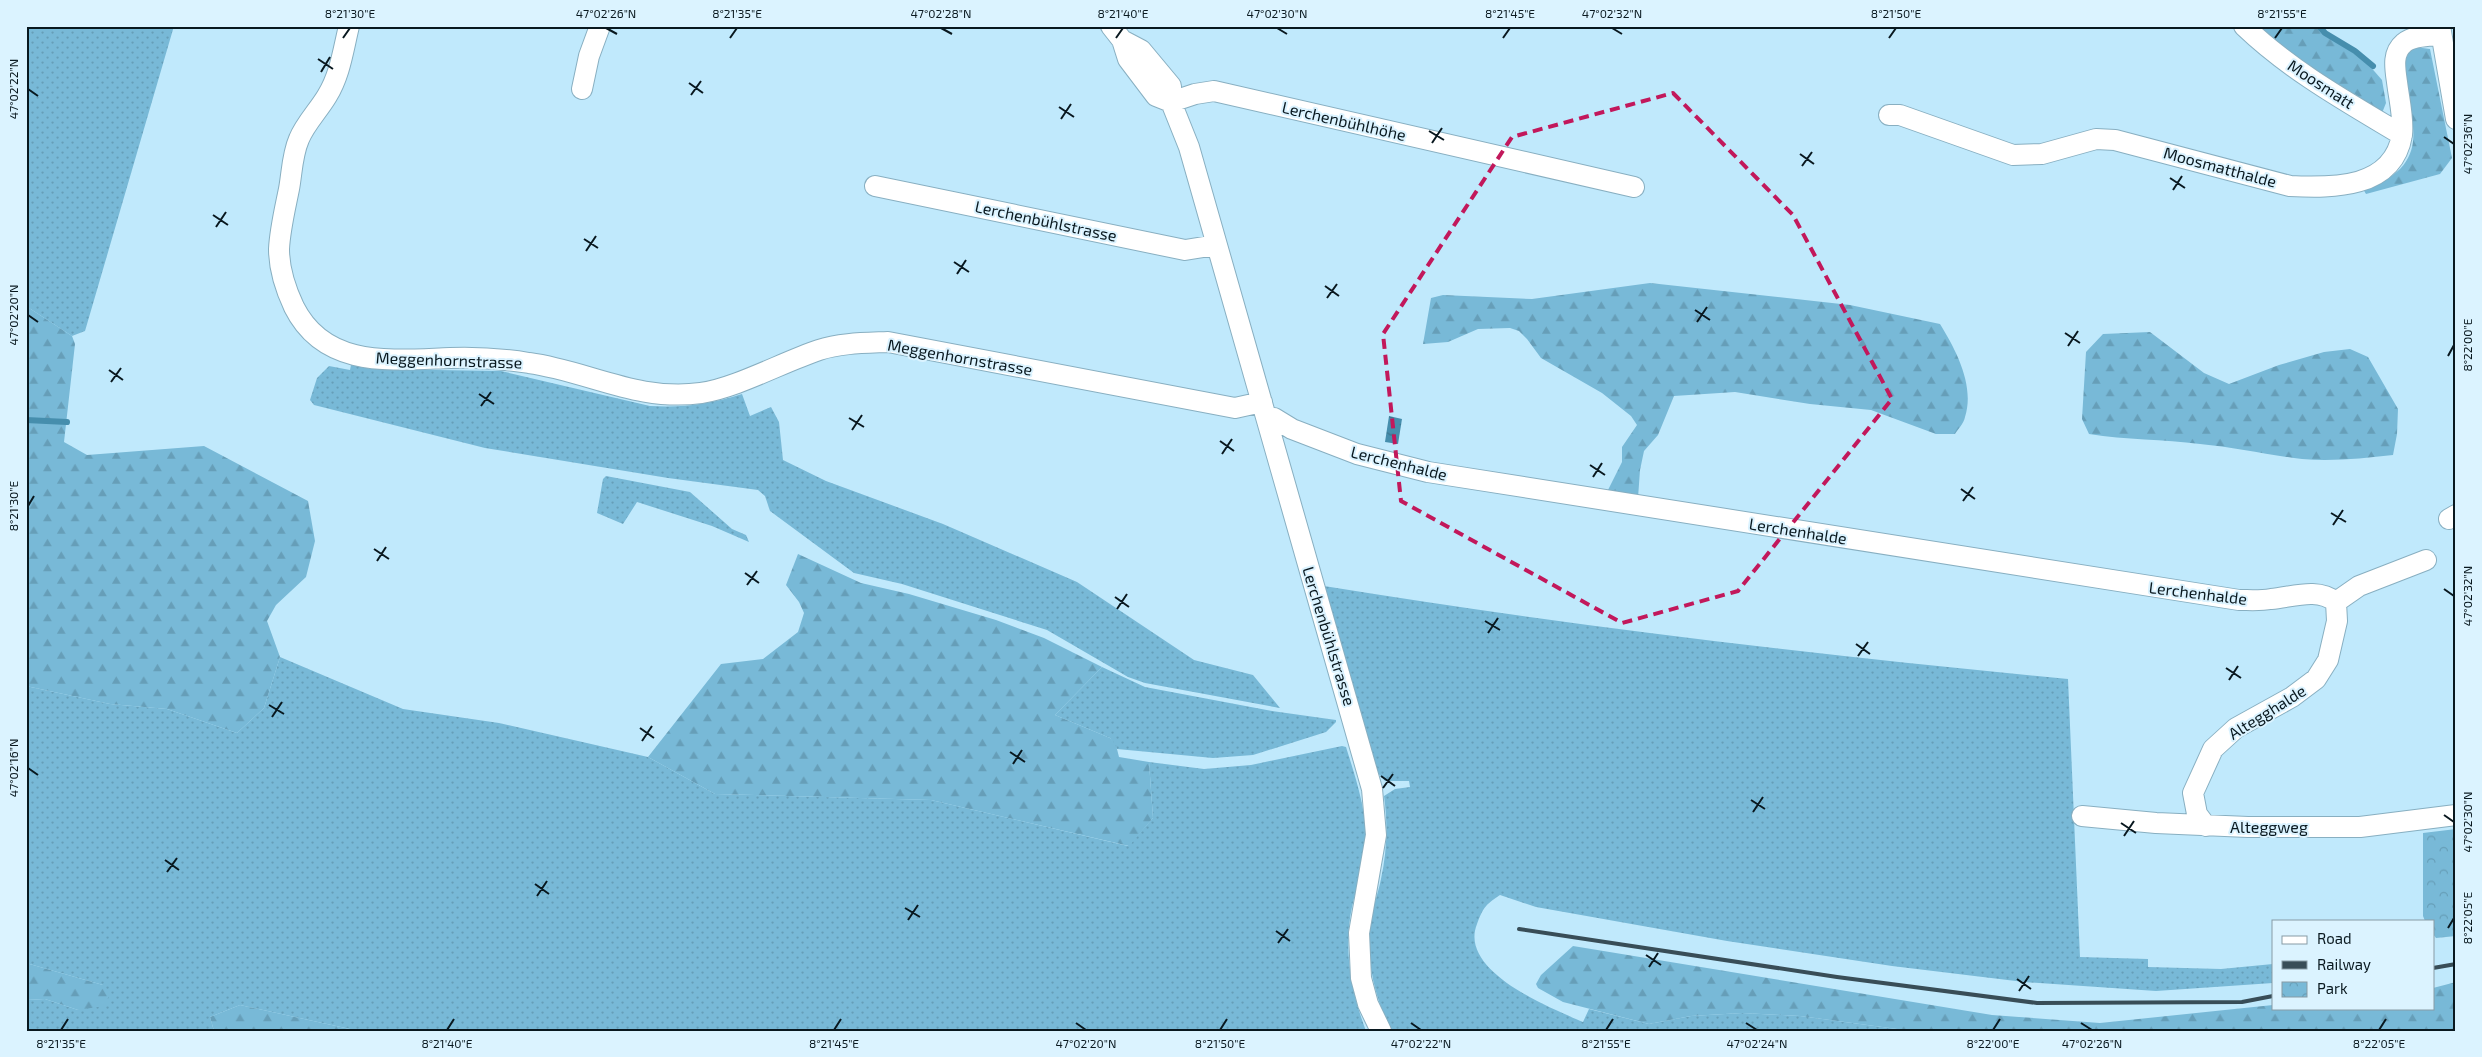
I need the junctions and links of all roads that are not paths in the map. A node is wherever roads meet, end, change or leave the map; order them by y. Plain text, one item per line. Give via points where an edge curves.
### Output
1 (349, 26) edge
2 (600, 26) edge
3 (2244, 26) edge
4 (2440, 31) edge
5 (1116, 33) edge
6 (582, 89) dead end
7 (1171, 102) junction
8 (1889, 115) dead end
9 (2456, 119) edge
10 (2402, 135) junction
11 (875, 186) dead end
12 (1634, 187) dead end
13 (1216, 245) junction
14 (1264, 411) junction
15 (2426, 560) dead end
16 (2336, 602) junction
17 (2456, 815) edge
18 (2082, 816) dead end
19 (2206, 826) junction
20 (1381, 1031) edge

1 - 14 street, Meggenhornstrasse via 339,74 299,138 279,249 289,296 300,318 324,342 342,351 377,359 420,361 451,358 530,363 638,391 673,395 703,393 822,349 888,342
2 - 6 street
3 - 10 street, Moosmatt via 2267,48 2312,80
4 - 9 street
4 - 10 street, Moosmatthalde via 2406,41 2396,55
5 - 7 street via 1128,59 1156,96
7 - 12 street, Lerchenbühlhöhe via 1214,91
7 - 13 street, Lerchenbühlstrasse via 1189,147
8 - 10 street, Moosmatthalde via 1900,115 2014,155 2042,154 2096,139 2115,140 2290,186 2348,185 2375,176 2393,160
11 - 13 street, Lerchenbühlstrasse via 1185,250
13 - 14 street, Lerchenbühlstrasse
14 - 16 street, Lerchenhalde via 1292,429 1357,454 1428,472 2239,600 2269,600 2312,593 2328,596
14 - 20 street, Lerchenbühlstrasse via 1372,789 1376,834 1359,933 1360,978
15 - 16 street via 2359,586
16 - 19 street, Altegghalde via 2337,621 2328,660 2316,679 2292,697 2236,728 2213,749 2193,792 2197,814
17 - 19 street, Alteggweg via 2360,827
18 - 19 street, Alteggweg

